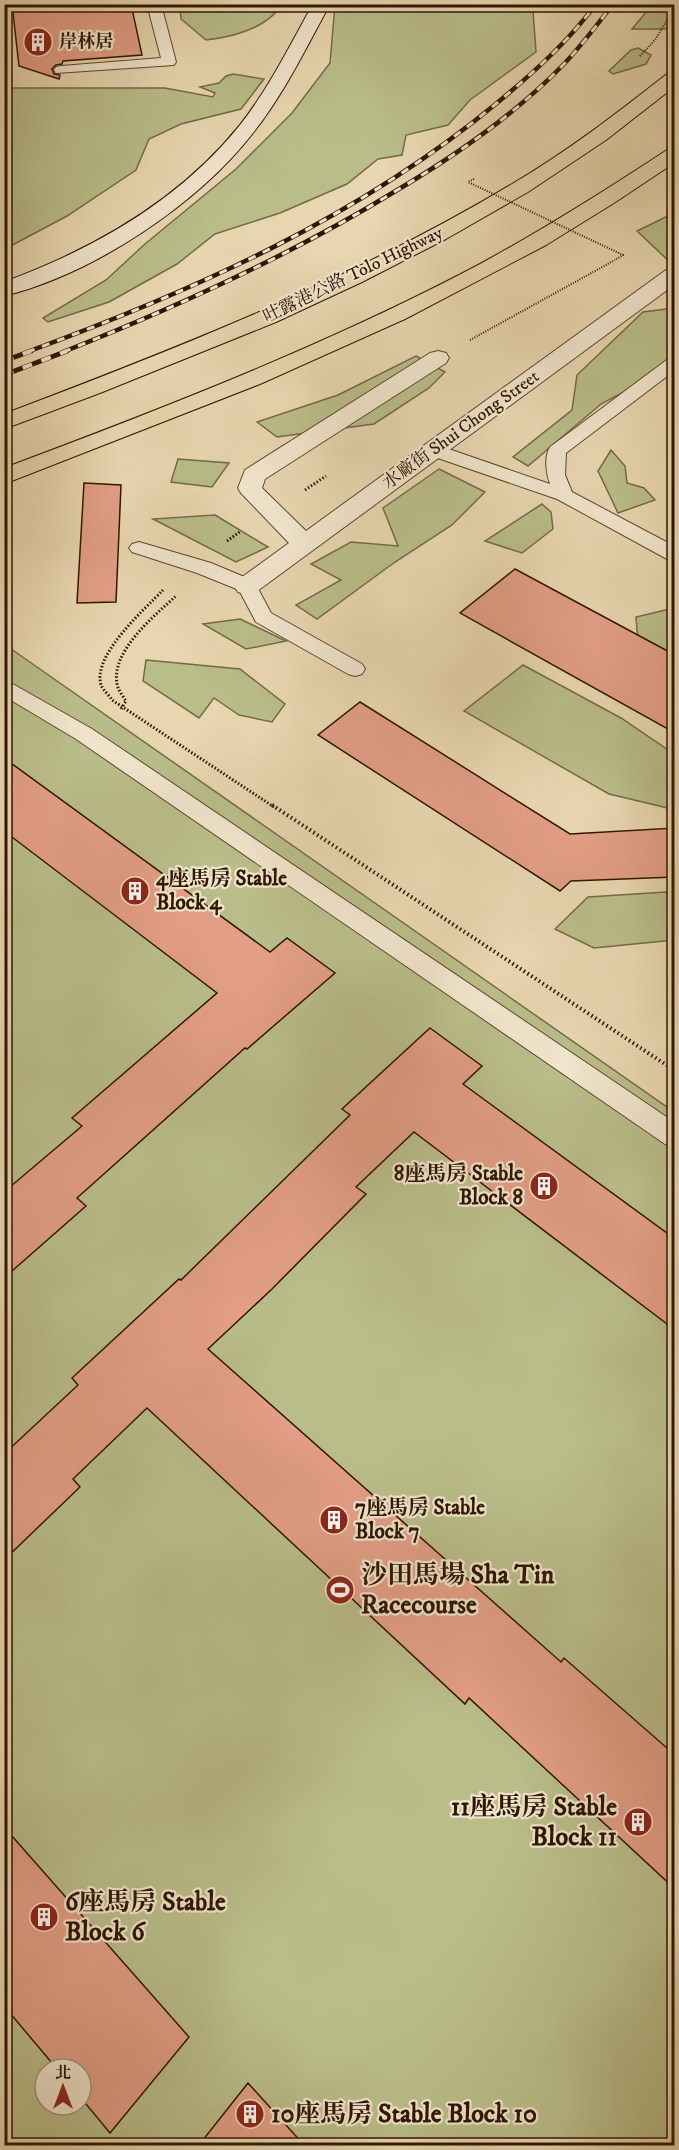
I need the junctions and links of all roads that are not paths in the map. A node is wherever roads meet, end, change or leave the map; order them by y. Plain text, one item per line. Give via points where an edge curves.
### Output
1 (154, 4) edge
2 (322, 4) edge
3 (61, 70) dead end
4 (675, 78) edge
5 (675, 154) edge
6 (675, 275) edge
7 (4, 290) edge
8 (438, 358) road end
9 (675, 363) edge
10 (4, 422) edge
11 (434, 450) junction
12 (4, 477) edge
13 (564, 495) junction
14 (305, 544) junction
15 (139, 548) dead end
16 (675, 554) edge
17 (247, 586) junction
18 (355, 669) dead end
19 (4, 686) edge
20 (675, 1136) edge

1 - 3 lane via 169,62
2 - 7 street via 256,115 234,144 199,178 152,217 82,259
4 - 10 highway, 吐露港公路 Tolo Highway via 531,183 416,248 289,308
5 - 12 highway via 584,214 400,315 259,377
6 - 11 street, 水廠街 Shui Chong Street
8 - 14 street via 254,475 250,481 253,493
9 - 13 lane via 557,452 556,475
11 - 13 lane
11 - 14 street, 水廠街 Shui Chong Street
13 - 16 lane
14 - 17 street, 水廠街 Shui Chong Street
15 - 17 lane
17 - 18 lane via 263,617
19 - 20 lane via 84,734

